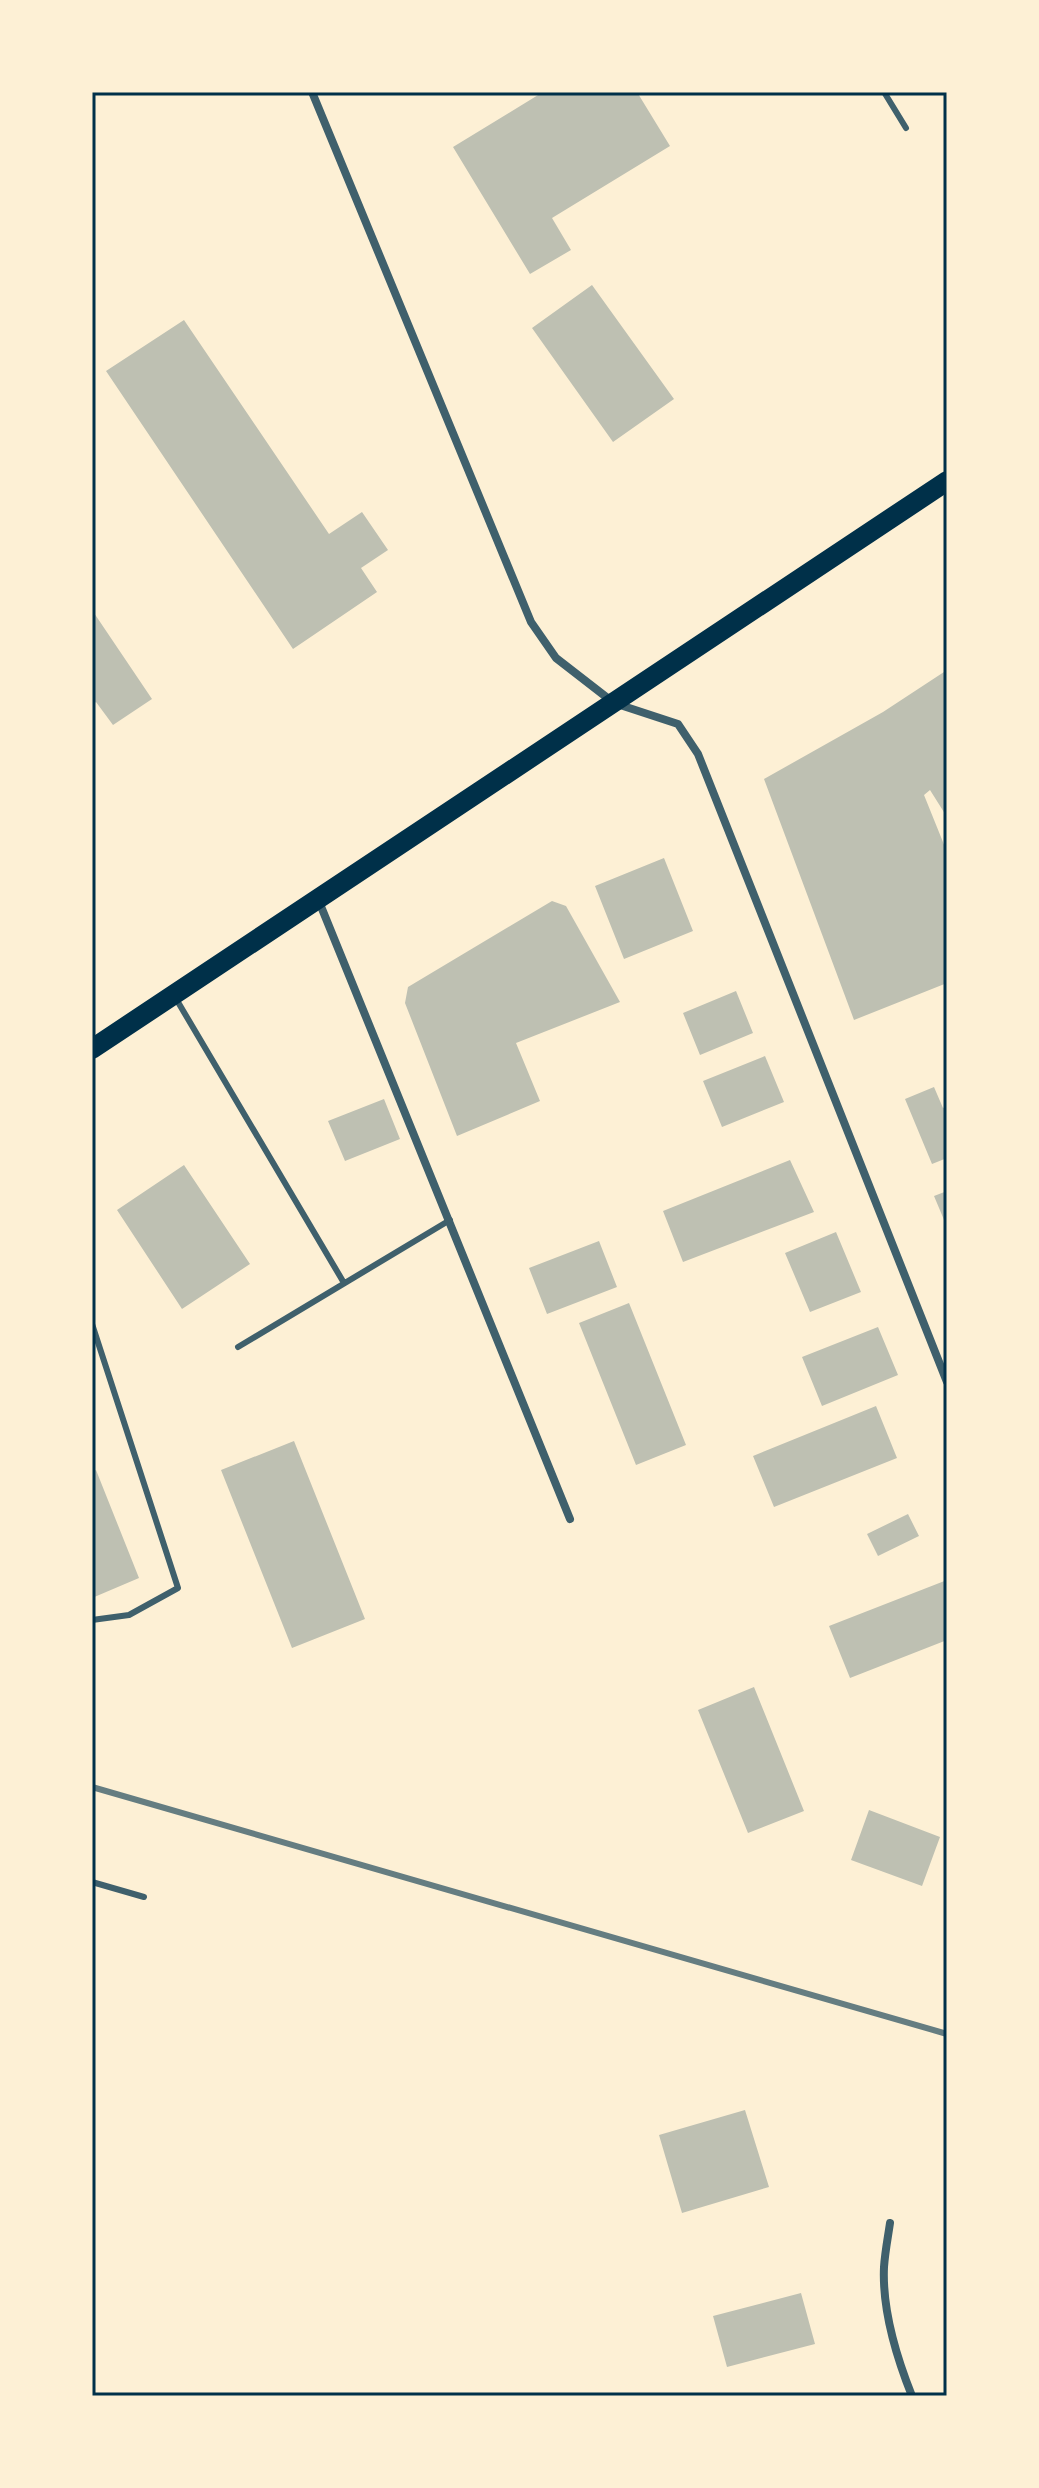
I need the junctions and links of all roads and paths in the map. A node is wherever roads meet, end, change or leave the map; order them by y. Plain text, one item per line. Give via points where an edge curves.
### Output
1 (312, 92) edge
2 (884, 92) edge
3 (906, 128) dead end
4 (947, 481) edge
5 (614, 703) junction
6 (318, 899) junction
7 (174, 995) junction
8 (92, 1049) edge
9 (450, 1220) junction
10 (344, 1283) junction
11 (92, 1324) edge
12 (238, 1347) dead end
13 (947, 1382) edge
14 (570, 1519) dead end
15 (92, 1620) edge
16 (92, 1882) edge
17 (144, 1897) dead end
18 (890, 2223) dead end
19 (912, 2396) edge

1 - 5 street via 531,622 556,658
2 - 3 lane
4 - 5 main road
5 - 6 main road
5 - 13 street via 678,724 698,754
6 - 7 main road
6 - 9 street
7 - 8 main road
7 - 10 lane
9 - 10 lane
9 - 14 street
10 - 12 lane
11 - 15 lane via 178,1588 129,1615
16 - 17 lane
18 - 19 street via 884,2268 888,2315

